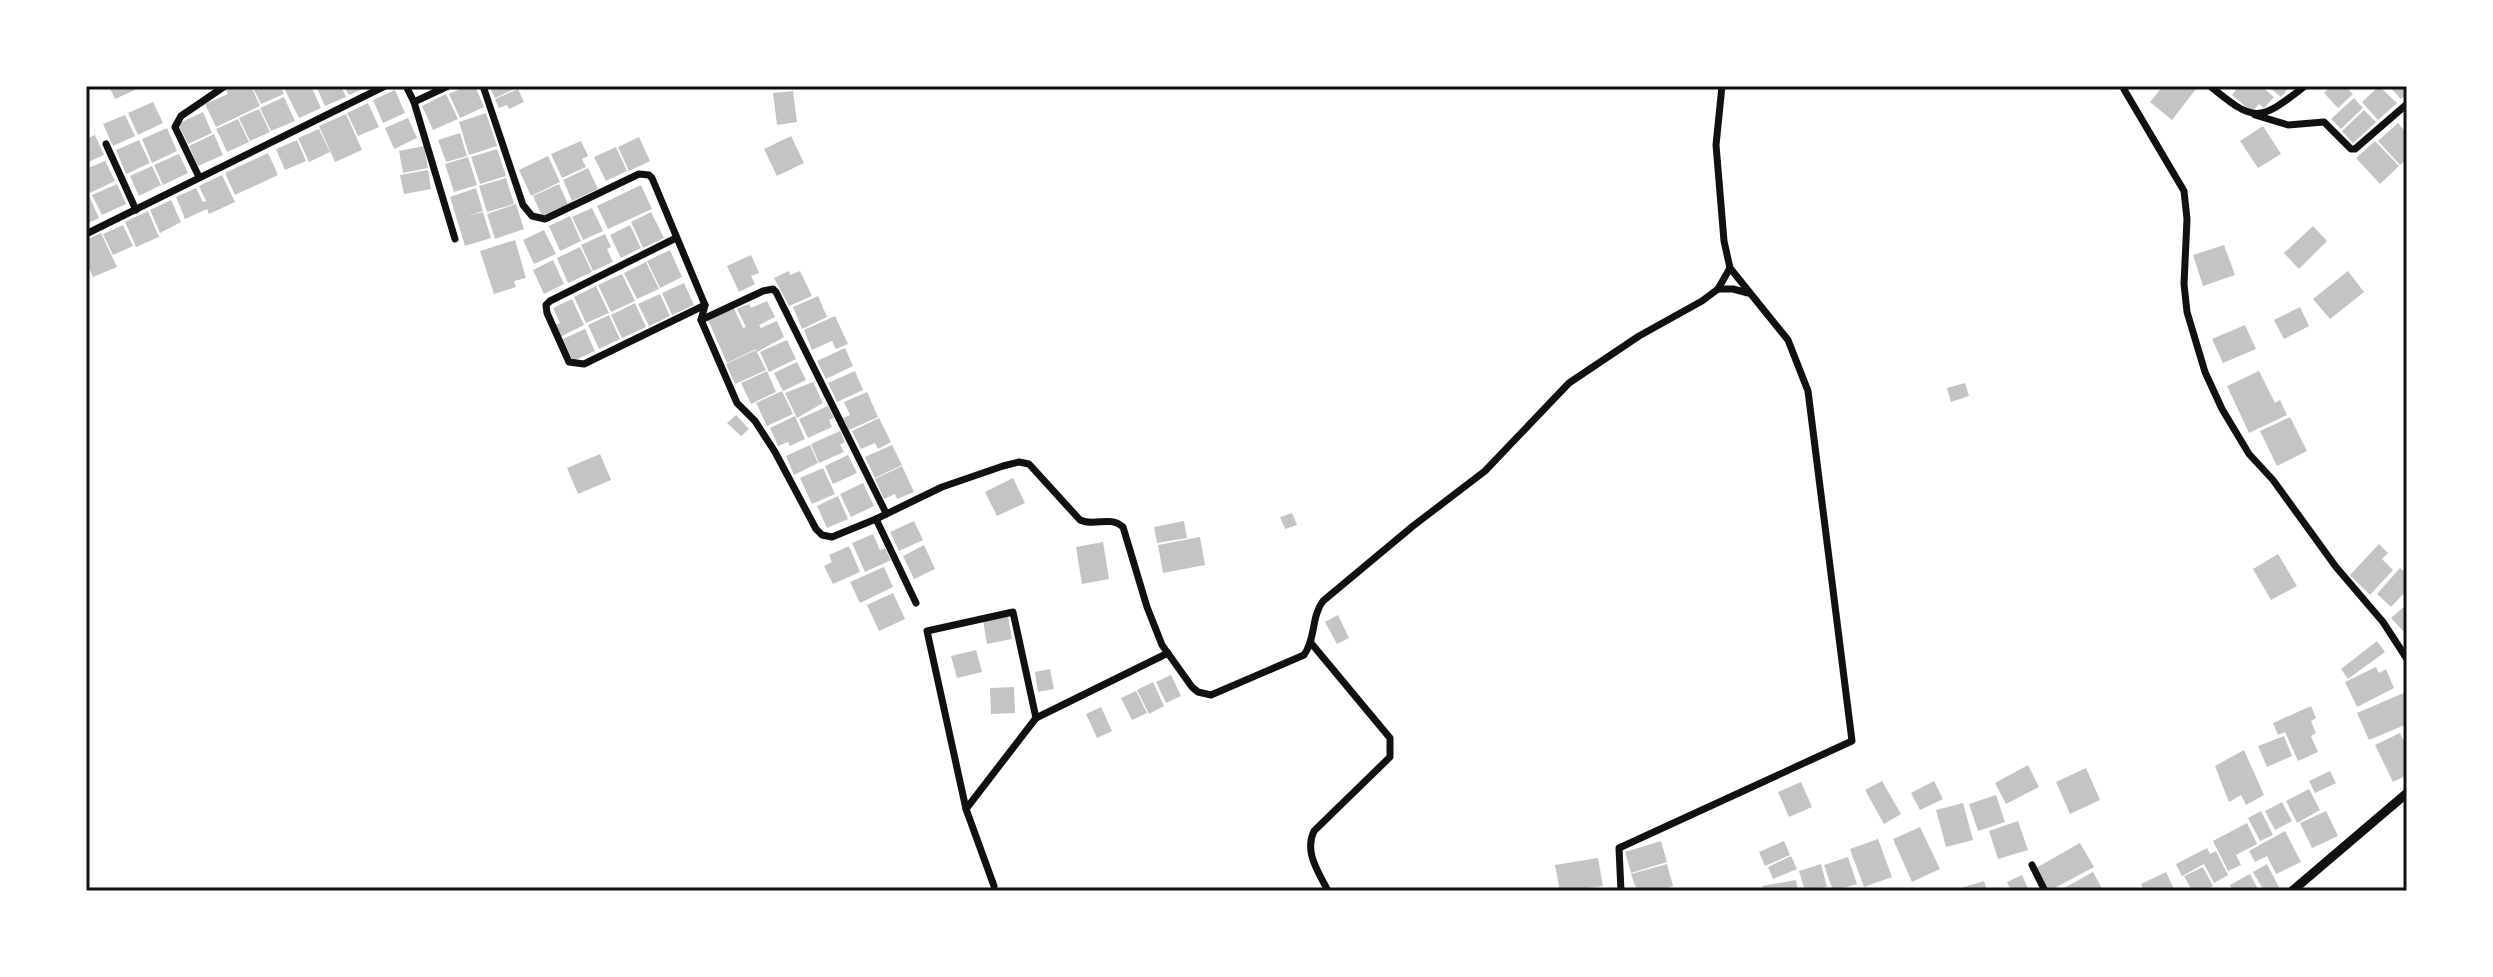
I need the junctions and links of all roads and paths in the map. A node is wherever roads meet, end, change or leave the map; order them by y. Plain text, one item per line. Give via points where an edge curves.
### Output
1 (225, 86) edge
2 (385, 86) edge
3 (406, 86) edge
4 (448, 86) edge
5 (483, 86) edge
6 (1722, 86) edge
7 (2122, 86) edge
8 (2210, 86) edge
9 (2305, 86) edge
10 (414, 102) junction
11 (2407, 104) edge
12 (2255, 115) junction
13 (106, 144) dead end
14 (199, 177) junction
15 (136, 210) junction
16 (86, 234) edge
17 (676, 238) junction
18 (455, 239) dead end
19 (1730, 268) junction
20 (1718, 289) junction
21 (1748, 293) junction
22 (705, 305) junction
23 (701, 320) junction
24 (886, 513) junction
25 (876, 519) junction
26 (916, 603) dead end
27 (1311, 643) junction
28 (1168, 653) junction
29 (2407, 659) edge
30 (1036, 718) junction
31 (2407, 793) edge
32 (966, 809) junction
33 (2032, 865) dead end
34 (994, 886) dead end
35 (1328, 891) edge
36 (1621, 891) edge
37 (2045, 891) edge
38 (2292, 891) edge

1 - 14 street via 181,116 175,127
2 - 14 street
3 - 10 street
4 - 10 street
5 - 17 street via 523,205 532,216 545,219 644,174 655,183
6 - 19 street via 1716,145
7 - 29 street via 2184,191 2187,312 2222,409 2249,454
8 - 12 street via 2240,111
9 - 12 street
10 - 18 street
11 - 12 street via 2355,149 2324,122 2288,125
13 - 15 street
14 - 15 street
15 - 16 street
17 - 22 street
17 - 22 street via 550,301 547,313 569,362 576,365
19 - 20 street
19 - 21 street
20 - 21 street
20 - 27 street via 1569,383 1485,471 1323,601 1315,614
21 - 36 street via 1788,340 1808,391 1852,741 1619,848
22 - 23 street
23 - 24 street via 763,291 776,292
23 - 25 street via 737,403 775,452 816,529 832,537
24 - 25 street
24 - 28 street via 1003,466 1029,464 1080,520 1123,527 1147,607
25 - 26 street
27 - 28 street via 1304,655 1211,695 1192,687
27 - 35 street via 1392,745 1390,757 1309,842
28 - 30 street
30 - 32 street
30 - 32 street via 1013,612 927,631
31 - 38 street
32 - 34 street
33 - 37 street

